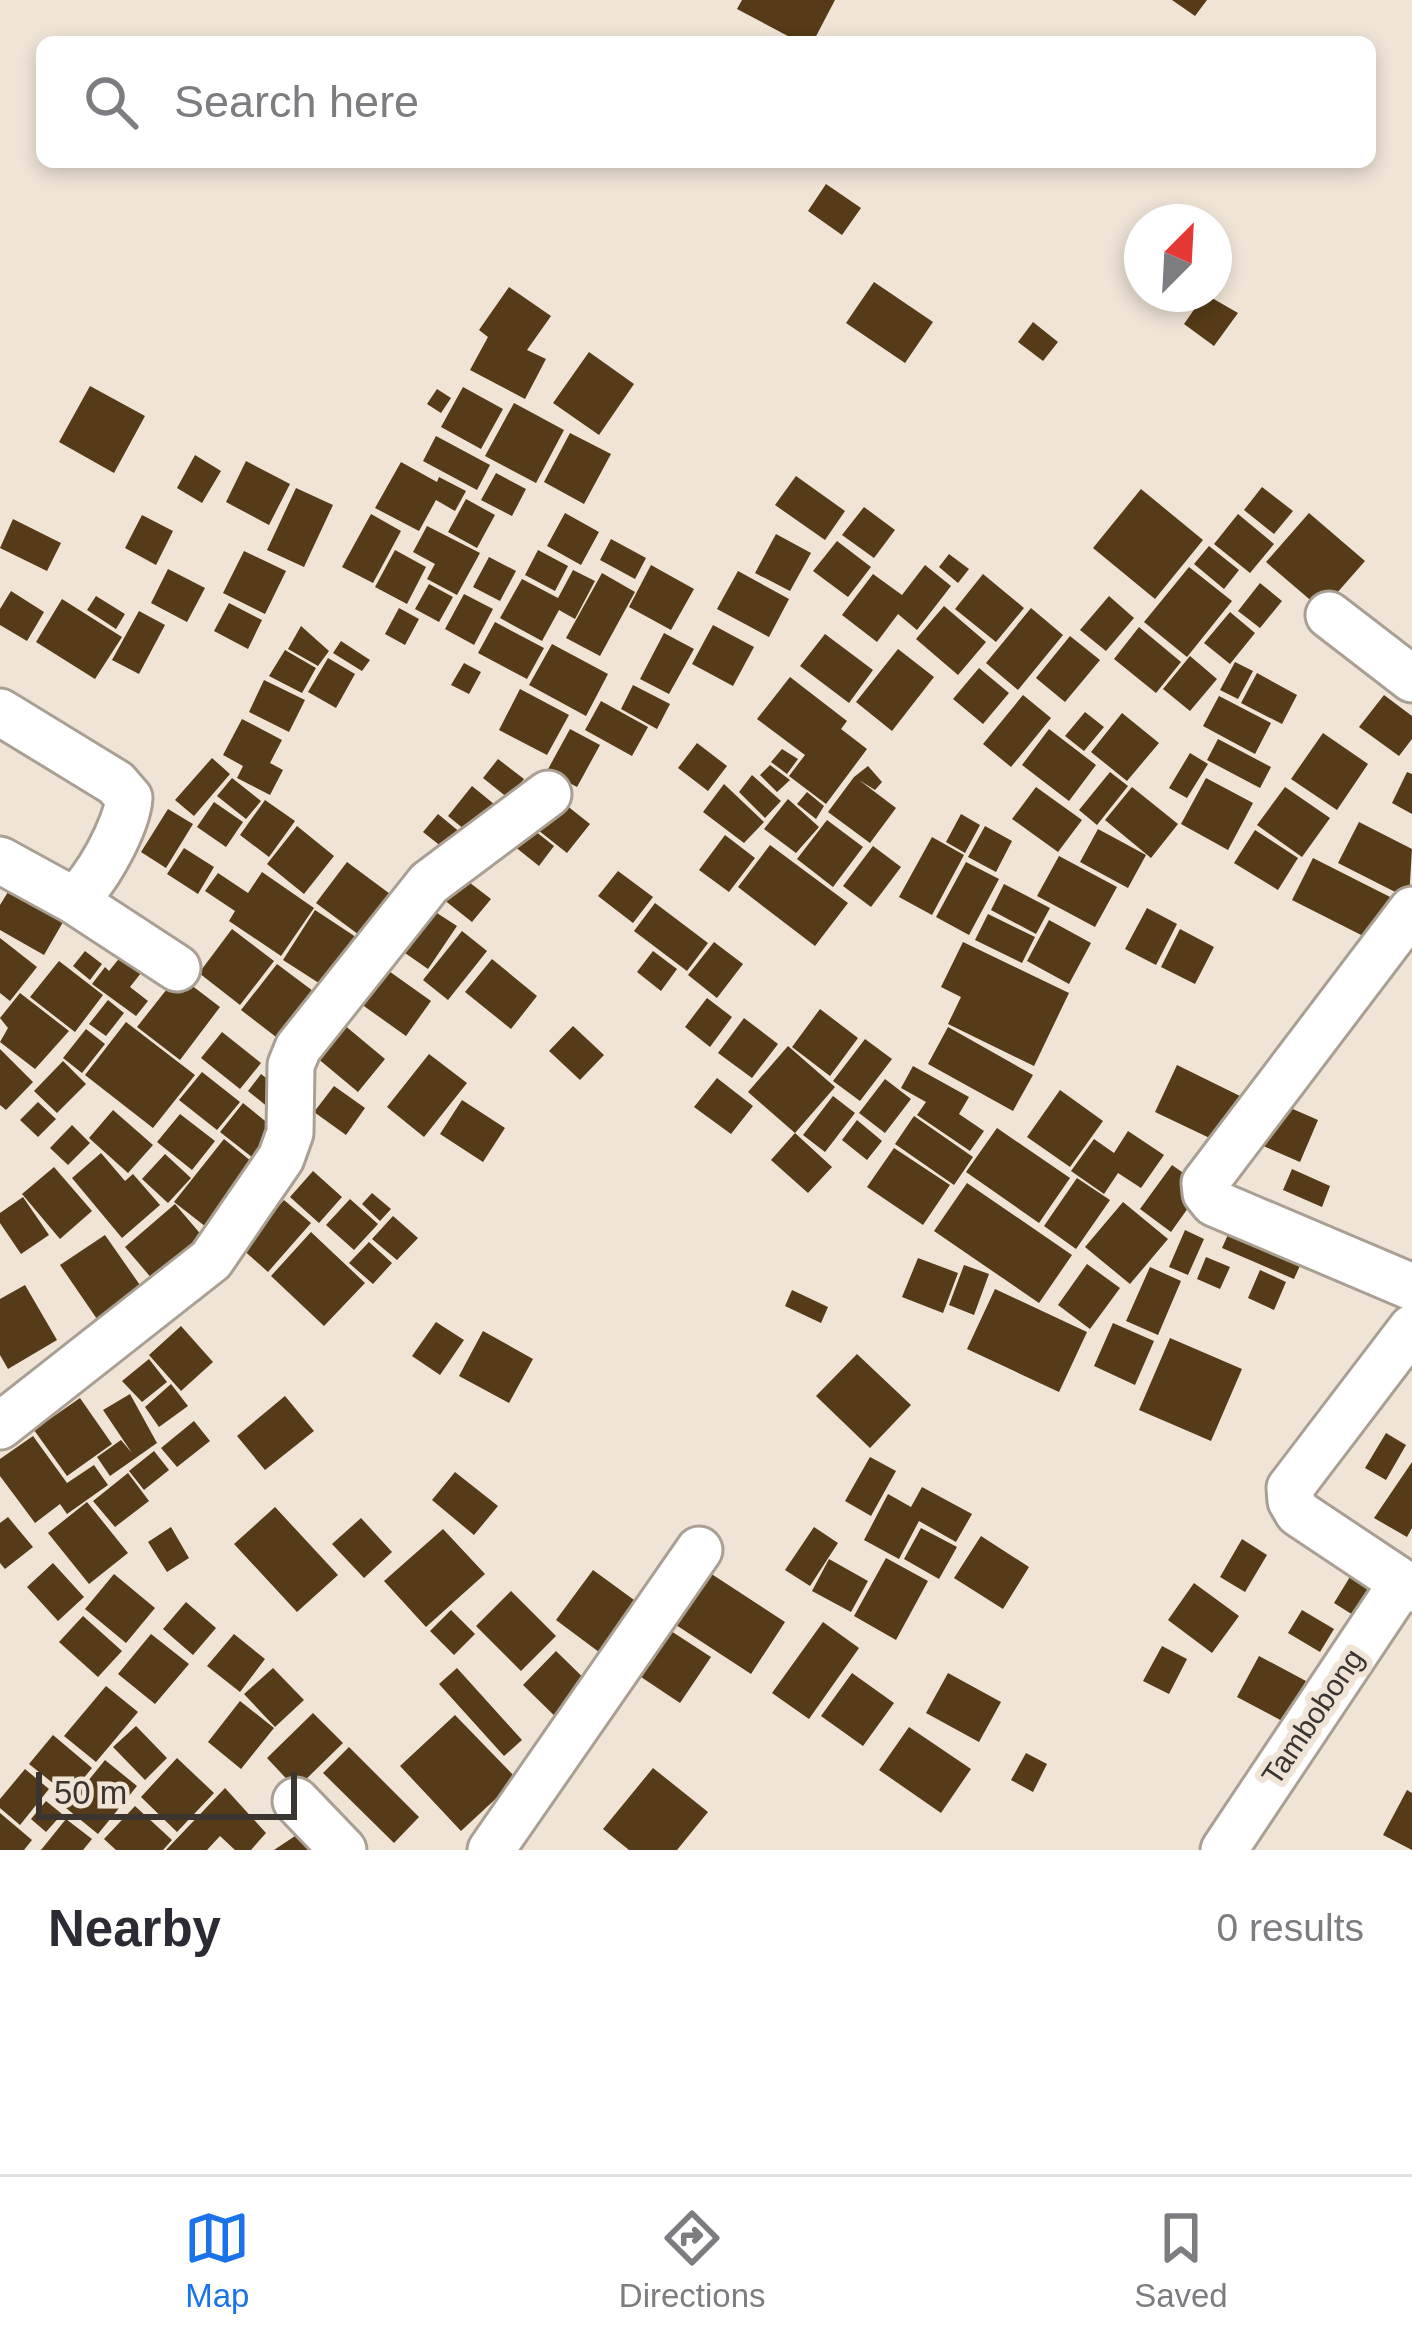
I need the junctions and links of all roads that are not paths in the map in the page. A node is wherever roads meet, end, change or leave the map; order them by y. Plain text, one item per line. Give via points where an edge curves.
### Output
1 (1330, 615) dead end
2 (1412, 679) edge
3 (0, 712) edge
4 (548, 794) dead end
5 (0, 860) edge
6 (73, 900) junction
7 (1412, 910) edge
8 (177, 968) dead end
9 (1412, 1287) edge
10 (1412, 1328) edge
11 (0, 1426) edge
12 (700, 1550) dead end
13 (1407, 1586) edge
14 (296, 1802) dead end
15 (343, 1850) edge
16 (491, 1850) edge
17 (1225, 1850) edge

1 - 2 street
3 - 6 street via 129,798 86,891
4 - 11 street via 429,883 298,1048 281,1158 211,1260
5 - 6 street
6 - 8 street
7 - 9 street via 1205,1184 1214,1203
10 - 13 street via 1290,1488 1298,1513
12 - 16 street
13 - 17 street, Tambobong
14 - 15 street

